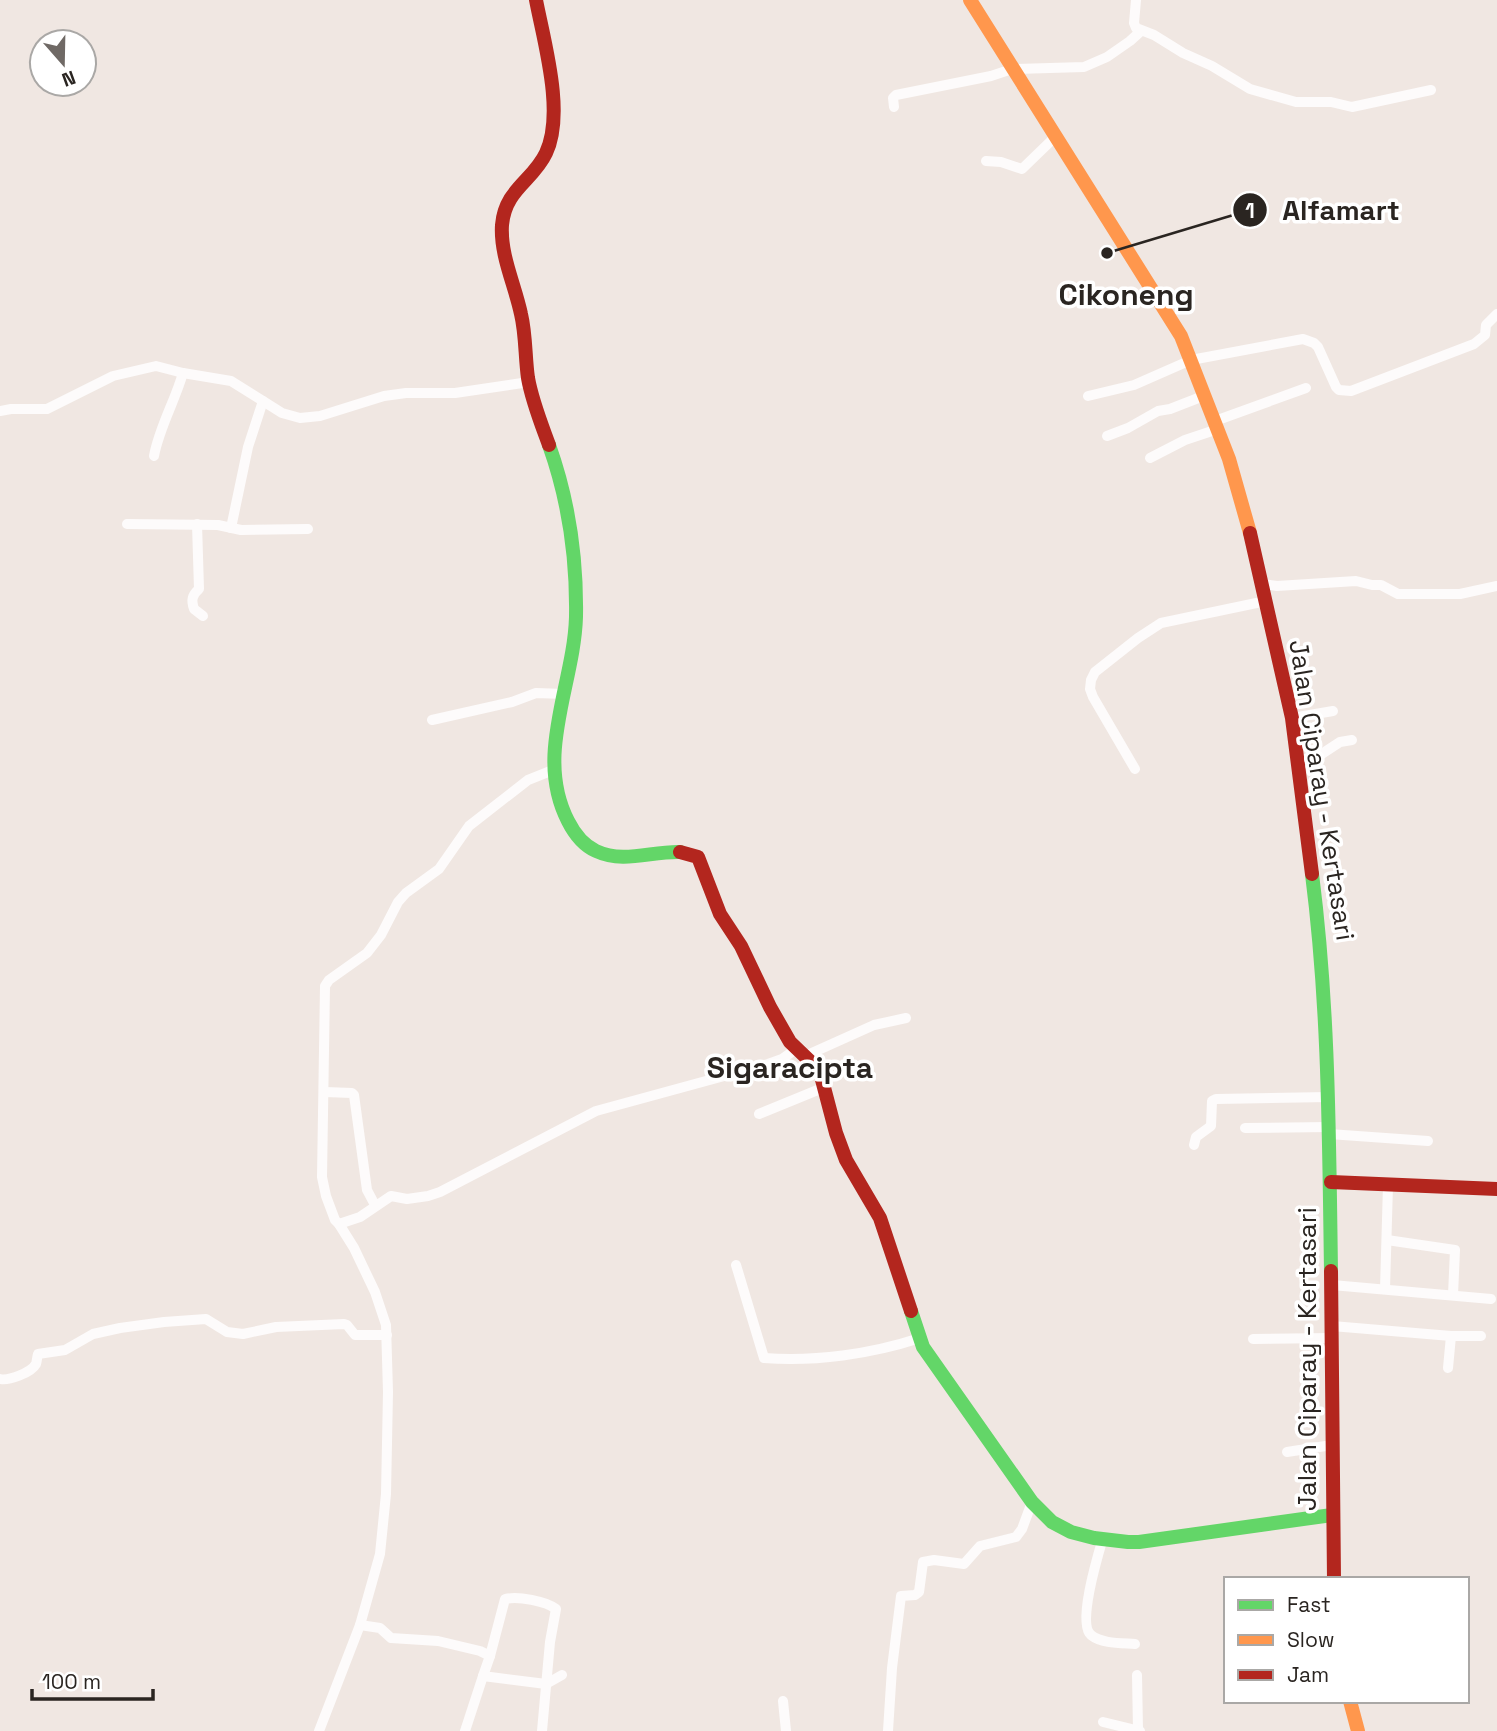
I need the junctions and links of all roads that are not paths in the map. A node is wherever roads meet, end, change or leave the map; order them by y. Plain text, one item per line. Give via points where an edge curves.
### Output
1 (536, 0) edge
2 (970, 0) edge
3 (1136, 0) edge
4 (1141, 31) junction
5 (1012, 69) junction
6 (1431, 90) dead end
7 (894, 107) dead end
8 (1055, 137) junction
9 (986, 161) dead end
10 (1497, 314) edge
11 (1191, 360) junction
12 (183, 373) junction
13 (529, 382) junction
14 (1306, 388) dead end
15 (1206, 395) junction
16 (1088, 396) dead end
17 (263, 401) junction
18 (0, 411) edge
19 (1217, 425) junction
20 (1107, 436) dead end
21 (154, 456) dead end
22 (1150, 458) dead end
23 (127, 524) dead end
24 (197, 524) junction
25 (231, 528) junction
26 (308, 529) dead end
27 (1263, 584) junction
28 (1497, 586) edge
29 (1266, 600) junction
30 (203, 616) dead end
31 (564, 694) junction
32 (1333, 711) dead end
33 (1292, 718) junction
34 (432, 720) dead end
35 (1352, 740) dead end
36 (1298, 759) junction
37 (1135, 769) dead end
38 (553, 770) junction
39 (905, 1018) dead end
40 (801, 1053) junction
41 (825, 1087) junction
42 (325, 1092) junction
43 (1329, 1097) junction
44 (759, 1114) dead end
45 (1245, 1128) dead end
46 (1329, 1131) junction
47 (1428, 1141) dead end
48 (1194, 1145) dead end
49 (1331, 1182) junction
50 (1388, 1185) junction
51 (1497, 1189) edge
52 (375, 1205) junction
53 (339, 1224) junction
54 (1387, 1240) junction
55 (736, 1265) dead end
56 (1332, 1285) junction
57 (1385, 1289) junction
58 (1453, 1295) junction
59 (1491, 1298) dead end
60 (1332, 1332) junction
61 (387, 1335) junction
62 (1451, 1336) junction
63 (1481, 1336) dead end
64 (920, 1338) junction
65 (1253, 1339) dead end
66 (1448, 1368) dead end
67 (0, 1379) edge
68 (1332, 1445) junction
69 (1287, 1452) dead end
70 (1032, 1502) junction
71 (1332, 1515) junction
72 (1103, 1538) junction
73 (1334, 1577) edge
74 (360, 1625) junction
75 (1135, 1644) dead end
76 (490, 1656) junction
77 (562, 1675) dead end
78 (1137, 1675) dead end
79 (483, 1676) junction
80 (546, 1684) junction
81 (783, 1701) dead end
82 (1350, 1703) edge
83 (1103, 1722) dead end
84 (1355, 1730) edge
85 (319, 1731) edge
86 (465, 1731) edge
87 (542, 1731) edge
88 (786, 1731) edge
89 (888, 1731) edge
90 (1139, 1731) edge

1 - 13 street via 553,124 546,155 519,185 502,229 503,254 522,319
2 - 5 street, Jalan Ciparay - Kertasari
3 - 4 street via 1134,23
4 - 5 street via 1107,57 1084,67
4 - 6 street via 1250,89 1296,102 1352,107
5 - 7 street via 897,95
5 - 8 street, Jalan Ciparay - Kertasari
8 - 9 street via 1022,169
8 - 11 street, Jalan Ciparay - Kertasari via 1168,313
10 - 11 street via 1474,344 1351,391 1336,387 1318,347 1308,340
11 - 15 street, Jalan Ciparay - Kertasari
11 - 16 street via 1134,385
12 - 17 street via 231,381
12 - 18 street via 156,366 131,370 47,409
12 - 21 street
13 - 17 street via 455,393 384,396 300,418
13 - 31 street via 565,498 572,544 575,646
14 - 19 street
15 - 19 street, Jalan Ciparay - Kertasari
15 - 20 street via 1157,411
17 - 25 street
19 - 22 street
19 - 27 street, Jalan Ciparay - Kertasari
23 - 24 street
24 - 25 street
24 - 30 street via 199,589 192,602
25 - 26 street
27 - 28 street via 1356,581 1381,585 1398,594 1460,594
27 - 29 street, Jalan Ciparay - Kertasari
29 - 33 street, Jalan Ciparay - Kertasari
29 - 37 street via 1161,623 1095,672 1090,689 1093,697
31 - 34 street via 536,693
31 - 38 street via 555,731
32 - 33 street
33 - 36 street, Jalan Ciparay - Kertasari
35 - 36 street via 1340,742 1314,759
36 - 43 street, Jalan Ciparay - Kertasari via 1322,953
38 - 40 street via 554,786 571,828 590,849 621,858 686,852 698,857 720,914 770,1007
38 - 42 street via 528,780 469,826 439,869 405,893 367,953 326,983
39 - 40 street
40 - 41 street via 815,1066
40 - 52 street via 596,1111 440,1192 407,1199 395,1195
41 - 44 street
41 - 64 street via 846,1160 880,1218
42 - 52 street via 354,1095 366,1190
42 - 53 street via 322,1177
43 - 46 street, Jalan Ciparay - Kertasari
43 - 48 street via 1216,1099 1210,1126 1196,1137
45 - 46 street
46 - 47 street
46 - 49 street, Jalan Ciparay - Kertasari
49 - 50 street
49 - 56 street, Jalan Ciparay - Kertasari
50 - 51 street
50 - 54 street
52 - 53 street via 360,1217
53 - 61 street via 374,1292
54 - 57 street
54 - 58 street via 1455,1250
55 - 64 street via 764,1358 832,1356
56 - 57 street
56 - 60 street, Jalan Ciparay - Kertasari
57 - 58 street
58 - 59 street
60 - 62 street
60 - 65 street
60 - 68 street, Jalan Ciparay - Kertasari
61 - 67 street via 355,1335 344,1324 276,1327 243,1334 227,1332 206,1319 164,1322 93,1334 65,1350 38,1354 33,1368 10,1380
61 - 74 street via 386,1494 380,1554
62 - 63 street
62 - 66 street
64 - 70 street
68 - 69 street
68 - 71 street, Jalan Ciparay - Kertasari
70 - 72 street via 1065,1530
70 - 89 street via 1016,1536 980,1546 961,1565 923,1562 919,1592 901,1596
71 - 72 street via 1149,1541
71 - 73 street, Jalan Ciparay - Kertasari
72 - 75 street via 1086,1627 1091,1636
74 - 76 street via 380,1628 391,1637 438,1641
74 - 85 street
76 - 79 street
76 - 80 street via 505,1598 554,1606
77 - 80 street
78 - 90 street
79 - 80 street
79 - 86 street
80 - 87 street
81 - 88 street
82 - 84 street
83 - 90 street

